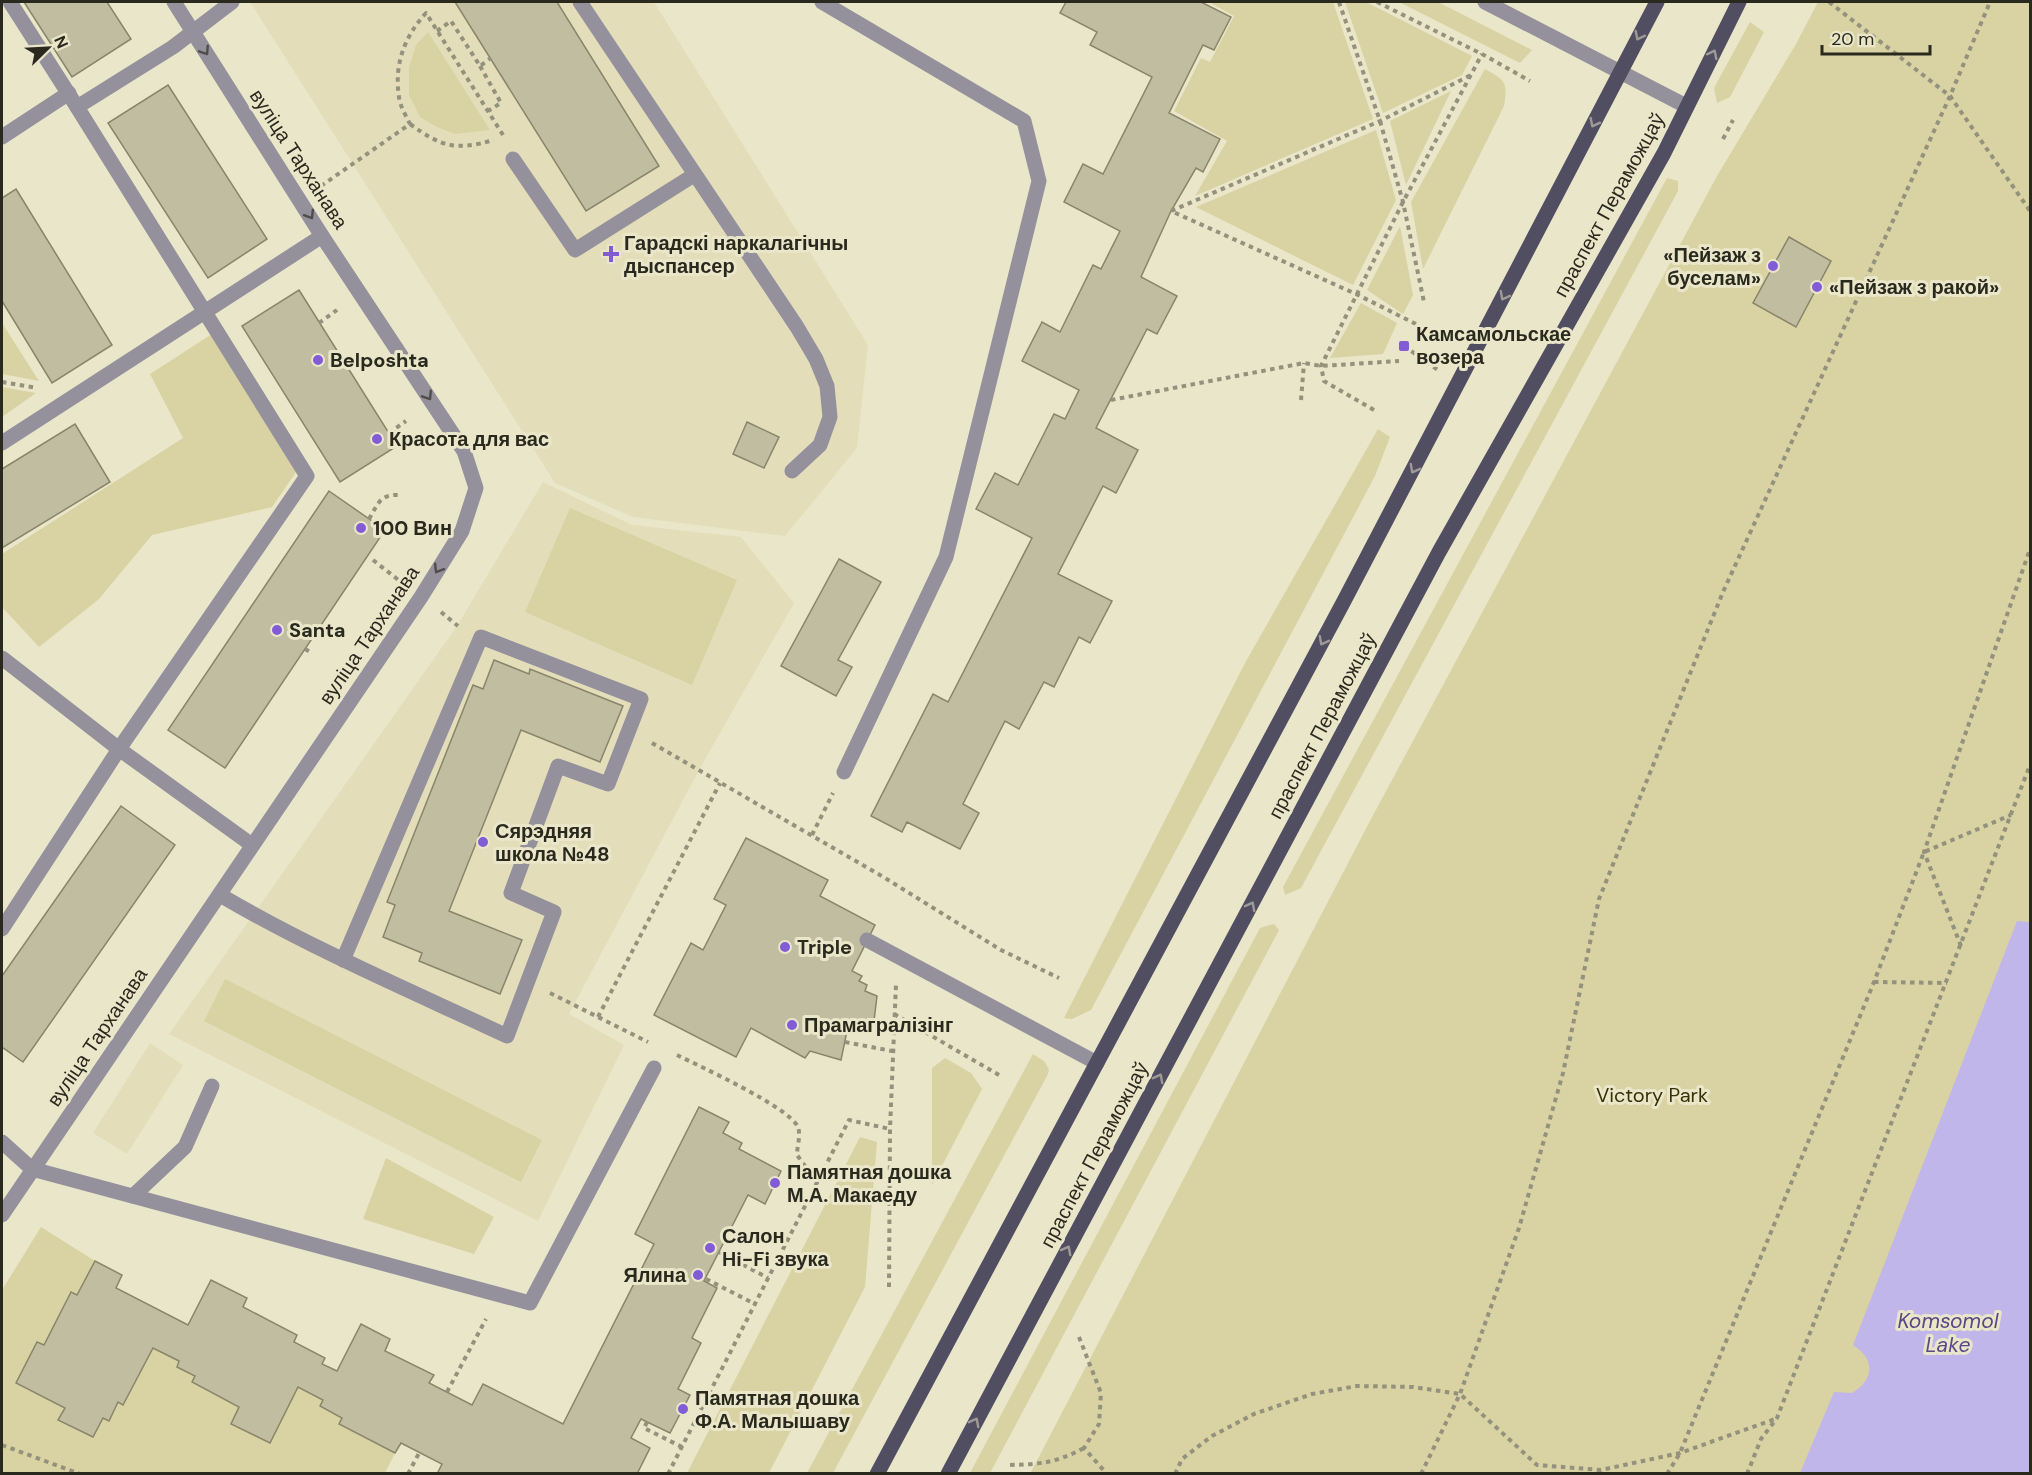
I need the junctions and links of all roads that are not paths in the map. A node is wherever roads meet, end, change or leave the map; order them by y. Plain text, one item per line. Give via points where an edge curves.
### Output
1 (10, 2) edge
2 (174, 2) edge
3 (232, 2) edge
4 (580, 2) edge
5 (822, 2) edge
6 (1485, 2) edge
7 (1657, 2) edge
8 (1739, 2) edge
9 (192, 32) junction
10 (1621, 71) junction
11 (73, 100) junction
12 (1686, 106) junction
13 (2, 137) edge
14 (513, 159) dead end
15 (694, 175) junction
16 (322, 236) junction
17 (206, 312) junction
18 (2, 443) edge
19 (792, 471) dead end
20 (2, 658) edge
21 (120, 749) junction
22 (844, 772) road end
23 (252, 845) junction
24 (220, 895) junction
25 (2, 929) edge
26 (867, 940) dead end
27 (343, 960) junction
28 (1097, 1063) junction
29 (654, 1068) dead end
30 (212, 1086) dead end
31 (2, 1142) edge
32 (32, 1168) junction
33 (133, 1196) junction
34 (2, 1215) edge
35 (877, 1473) edge
36 (948, 1473) edge

1 - 11 street
2 - 9 street, вуліца Тарханава
3 - 9 street
4 - 15 street
5 - 22 street via 1023,122 1039,181 945,557
6 - 10 street
7 -> 10 main road, праспект Пераможцаў
12 -> 8 main road, праспект Пераможцаў
9 - 11 street via 173,47
9 -> 16 street, вуліца Тарханава
10 - 12 street
10 -> 28 main road, праспект Пераможцаў via 1339,612
11 - 13 street
11 - 17 street
36 -> 12 main road, праспект Пераможцаў via 1439,552 1658,163
14 - 15 street via 574,250
15 - 19 street via 797,327 826,386 830,417 820,445
16 - 17 street
16 -> 23 street, вуліца Тарханава via 465,451 476,488 462,531 421,597
17 - 18 street
17 - 21 street via 307,476
20 - 21 street
21 - 23 street
21 - 25 street
23 - 24 street, вуліца Тарханава
24 - 27 street
24 - 32 street, вуліца Тарханава
26 - 28 street
27 - 27 street via 481,637 641,699 608,784 558,766 511,893 554,912 507,1036
28 - 35 main road, праспект Пераможцаў
29 - 33 street via 530,1303
30 - 33 street via 184,1147
31 - 32 street
32 - 33 street
32 - 34 street, вуліца Тарханава

